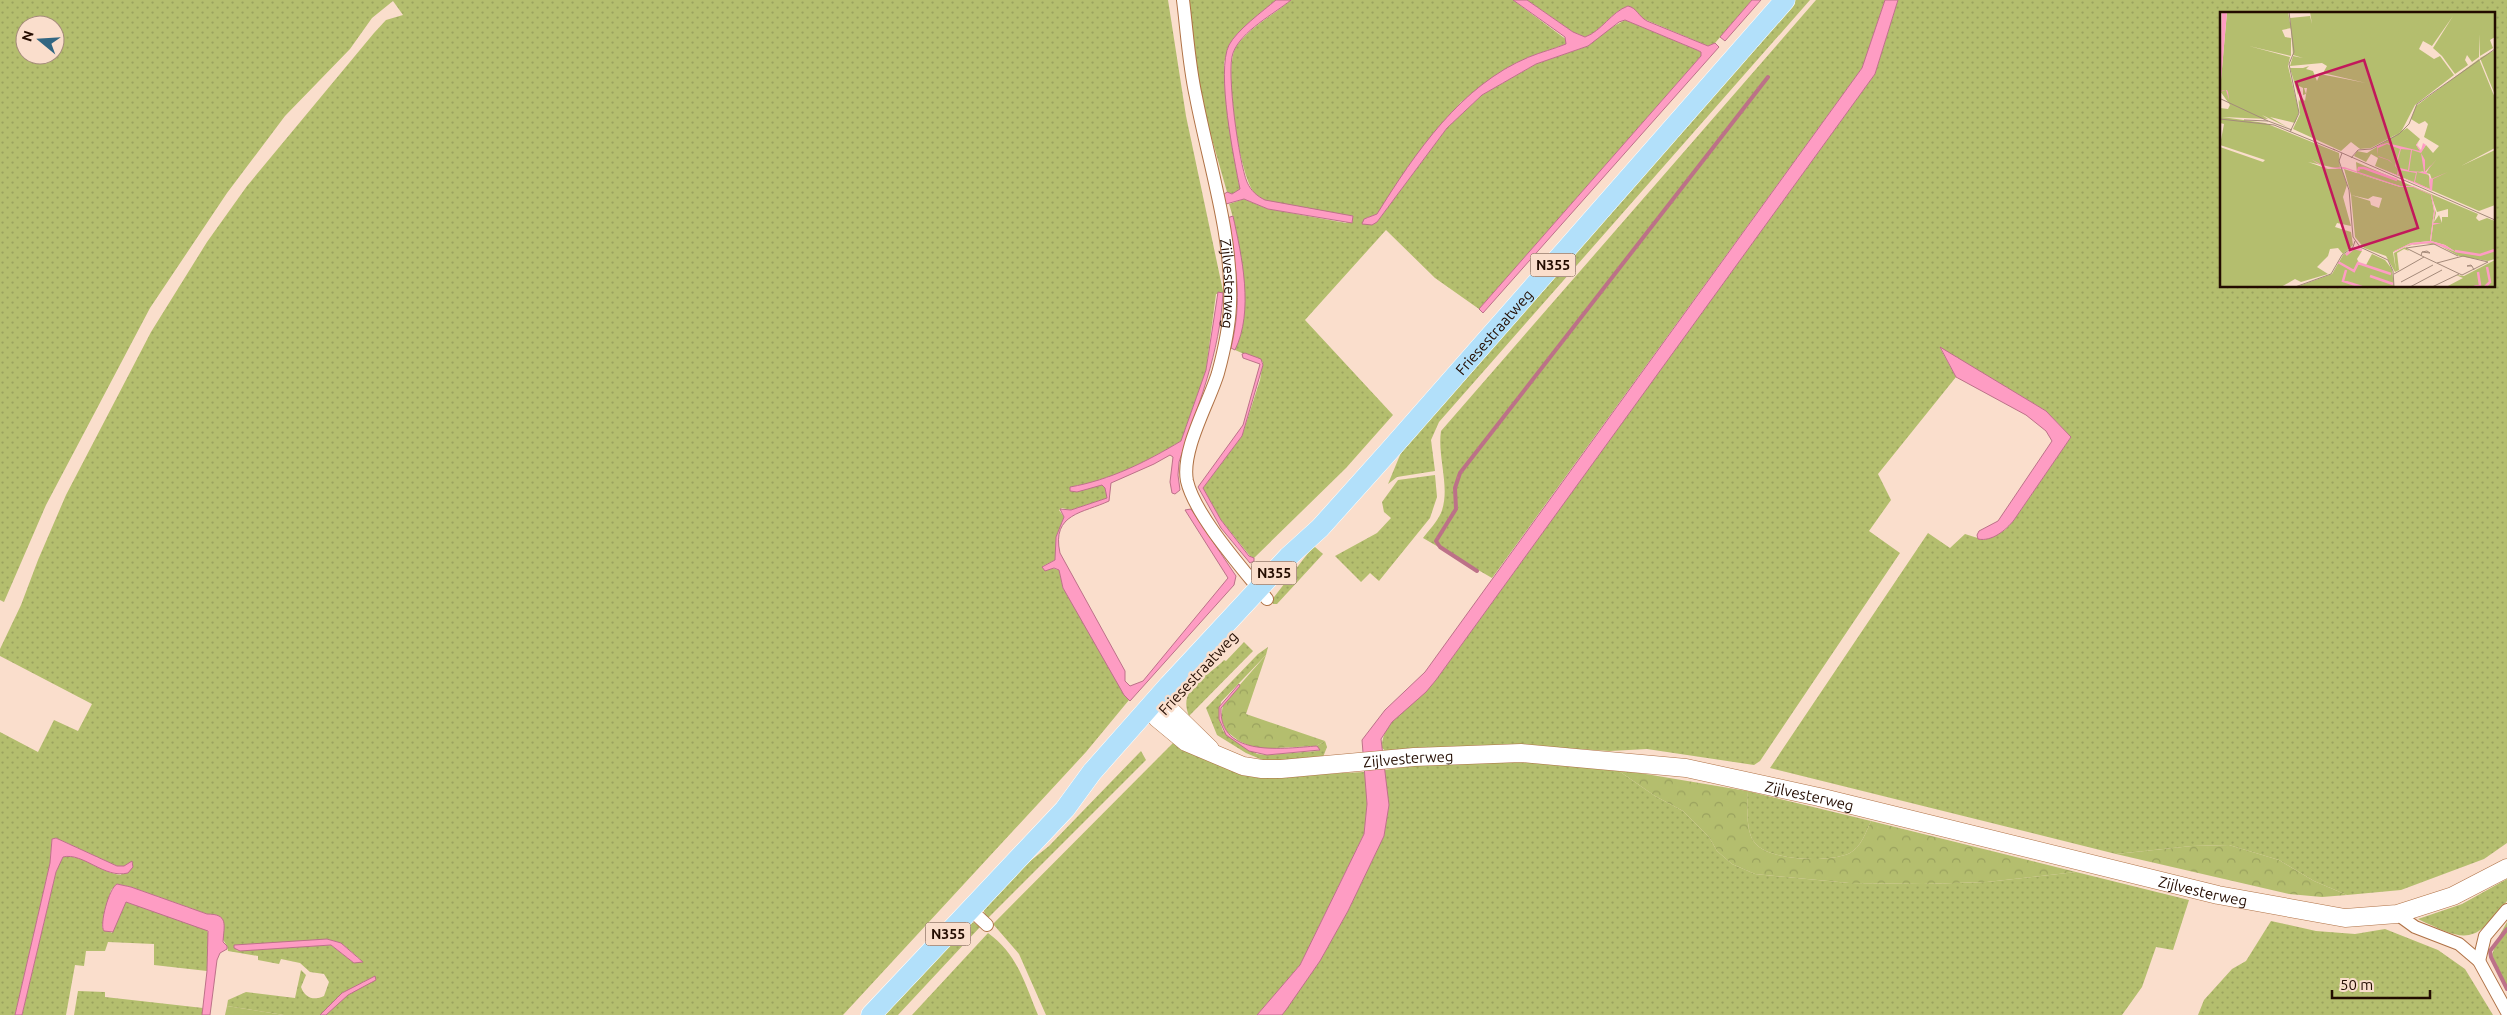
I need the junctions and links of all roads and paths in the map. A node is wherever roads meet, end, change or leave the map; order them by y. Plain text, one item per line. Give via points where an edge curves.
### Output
1 (1183, 0) edge
2 (1784, 0) edge
3 (1263, 594) junction
4 (1159, 710) junction
5 (2507, 868) edge
6 (970, 910) junction
7 (2507, 910) edge
8 (2397, 914) junction
9 (987, 925) dead end
10 (2485, 936) junction
11 (2459, 944) junction
12 (2479, 961) junction
13 (2507, 1012) edge
14 (871, 1015) edge

1 - 3 street, Zijlvesterweg via 1195,95 1219,209 1230,288 1227,333 1218,372 1189,452 1186,472 1191,493 1209,522
2 - 3 main road, Friesestraatweg / N355 via 1320,528 1288,557
3 - 4 main road, Friesestraatweg / N355
4 - 6 main road, Friesestraatweg / N355 via 1092,772 1065,808
4 - 8 main road, Zijlvesterweg via 1186,742 1243,766 1262,770 1521,753 1686,768 1819,797 2218,895 2345,918
5 - 8 main road, Zijlvesterweg via 2453,896
6 - 9 street
6 - 14 main road, Friesestraatweg / N355
7 - 10 street
8 - 11 street via 2415,927
10 - 11 street
10 - 12 street
11 - 12 street
12 - 13 street

